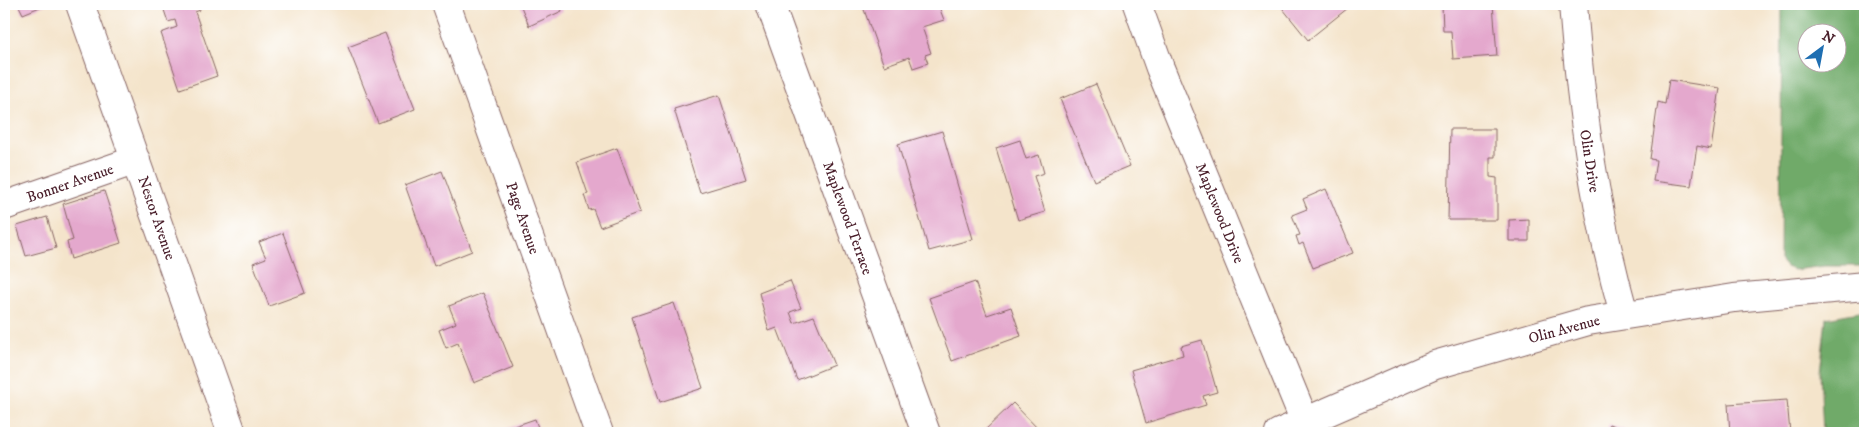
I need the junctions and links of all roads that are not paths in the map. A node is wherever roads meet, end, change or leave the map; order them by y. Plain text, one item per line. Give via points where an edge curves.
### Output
1 (80, 4) edge
2 (446, 4) edge
3 (770, 4) edge
4 (1138, 4) edge
5 (1573, 4) edge
6 (136, 160) junction
7 (4, 206) edge
8 (1865, 286) edge
9 (1624, 314) junction
10 (1305, 422) junction
11 (232, 433) edge
12 (599, 433) edge
13 (926, 433) edge
14 (1279, 433) edge

1 - 6 street, Nestor Avenue
2 - 12 street, Page Avenue
3 - 13 street, Maplewood Terrace
4 - 10 street, Maplewood Drive via 1160,68
5 - 9 street, Olin Drive via 1580,95 1592,180 1606,250
6 - 7 street, Bonner Avenue
6 - 11 street, Nestor Avenue
8 - 9 street, Olin Avenue via 1734,298
9 - 10 street, Olin Avenue via 1435,364
10 - 14 street, Olin Avenue

